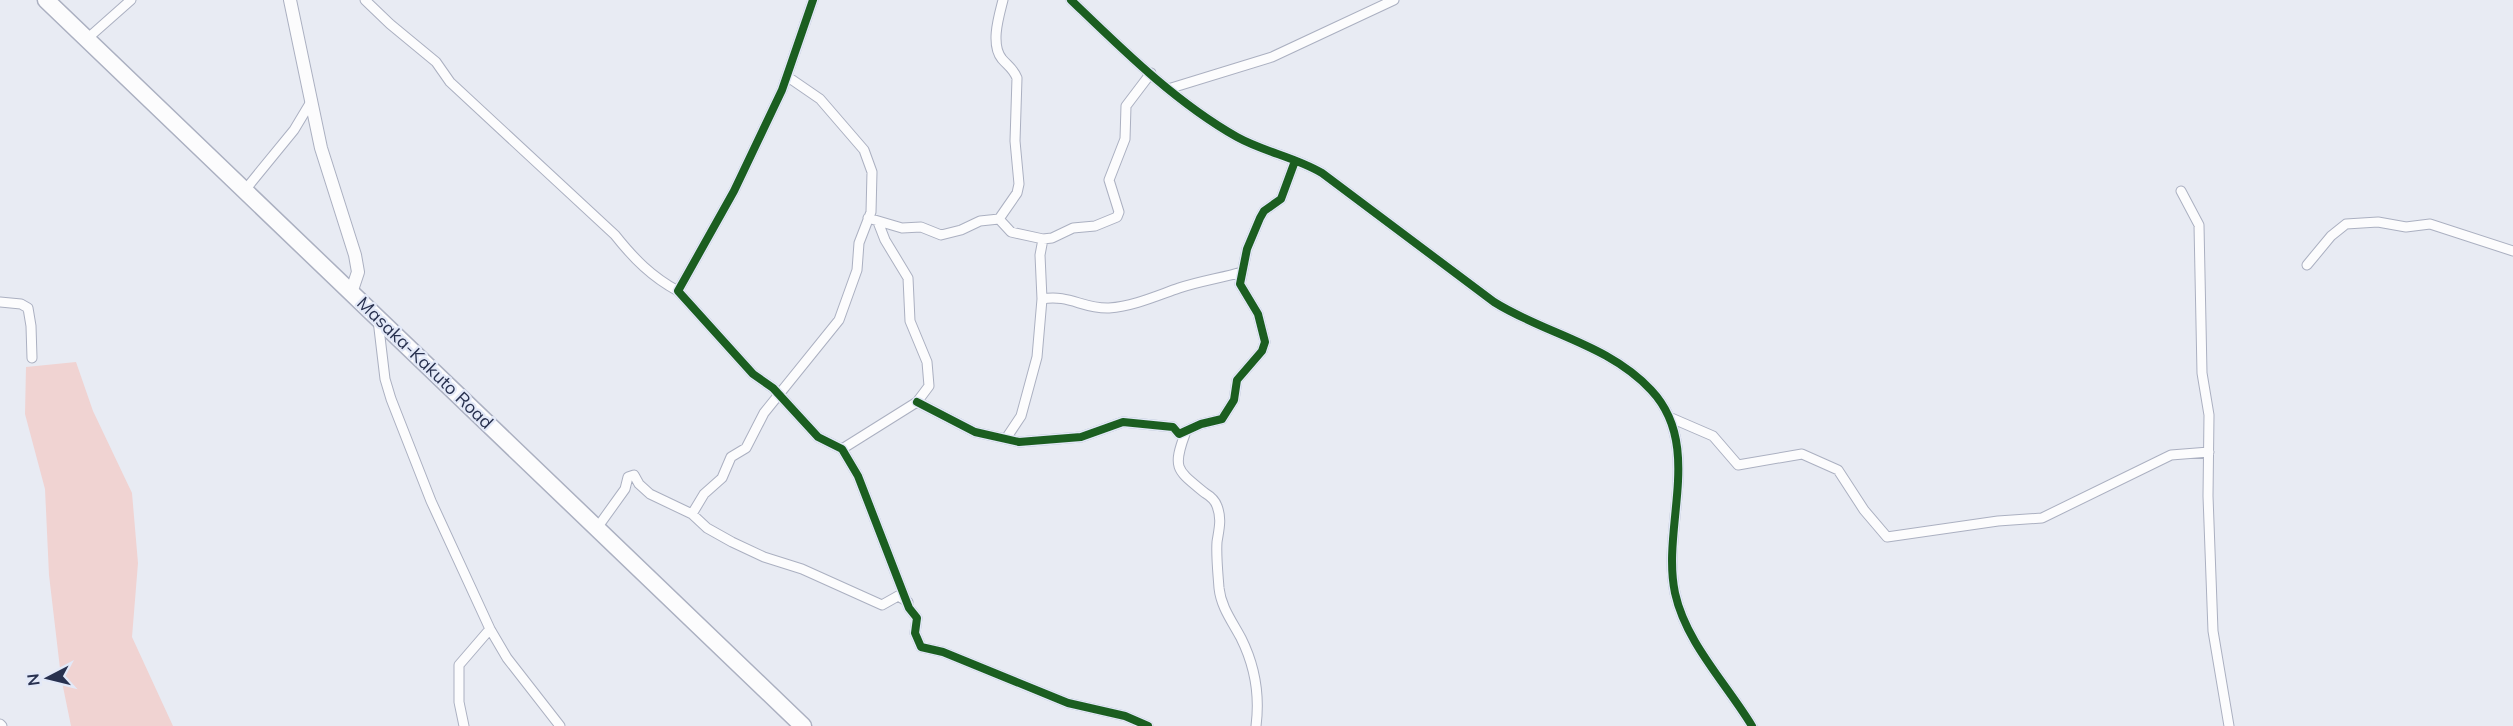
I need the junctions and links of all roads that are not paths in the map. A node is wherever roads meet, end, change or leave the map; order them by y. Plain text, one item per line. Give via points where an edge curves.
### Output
1 (46, 0) edge
2 (131, 0) edge
3 (290, 0) edge
4 (365, 0) edge
5 (813, 0) edge
6 (1003, 0) edge
7 (1071, 0) edge
8 (1394, 0) edge
9 (88, 38) junction
10 (1151, 73) junction
11 (788, 77) junction
12 (1168, 89) junction
13 (312, 100) junction
14 (1295, 160) junction
15 (245, 190) junction
16 (2181, 191) dead end
17 (868, 218) junction
18 (999, 219) junction
19 (878, 222) junction
20 (1043, 239) junction
21 (2513, 251) edge
22 (2307, 265) dead end
23 (1242, 272) junction
24 (678, 291) junction
25 (351, 293) junction
26 (1042, 299) junction
27 (0, 302) edge
28 (377, 317) junction
29 (32, 358) dead end
30 (779, 396) junction
31 (917, 402) junction
32 (1669, 417) junction
33 (1185, 434) junction
34 (1007, 438) junction
35 (842, 449) junction
36 (2209, 452) junction
37 (692, 514) junction
38 (597, 528) junction
39 (908, 602) junction
40 (490, 628) junction
41 (464, 726) edge
42 (560, 726) edge
43 (803, 726) edge
44 (1148, 726) edge
45 (1256, 726) edge
46 (1752, 726) edge
47 (2229, 726) edge

1 - 9 highway, Masaka-Kakuto Road
2 - 9 street
3 - 13 street
4 - 24 street via 436,62 450,82 615,236 634,259
5 - 11 street
6 - 18 street via 996,39 1001,58 1013,68 1017,78 1015,141 1019,184
7 - 10 street
8 - 12 street via 1272,57
9 - 15 highway, Masaka-Kakuto Road
10 - 12 street
10 - 20 street via 1126,105 1125,139 1109,180 1119,215 1095,226 1073,228
11 - 17 street via 820,99 864,150 872,178
11 - 24 street via 734,191
12 - 14 street via 1235,136
13 - 15 street via 294,130
13 - 25 street via 321,148 356,255 358,273
14 - 23 street via 1281,199 1260,218
14 - 32 street via 1322,173 1502,307 1596,348 1618,362 1652,391
15 - 25 highway, Masaka-Kakuto Road
16 - 36 street via 2199,225 2202,373 2209,415
17 - 19 street
17 - 30 street via 859,243 857,270 839,320
18 - 19 street via 972,223 941,235 921,227 902,228
18 - 20 street via 1011,232
19 - 31 street via 908,278 910,321 927,362 929,386
20 - 26 street
21 - 22 street via 2430,224 2346,224
23 - 26 street via 1111,308 1095,308 1056,296
23 - 33 street via 1243,291 1258,314 1264,333 1262,351 1237,380 1236,396 1228,413
24 - 30 street via 753,374
25 - 28 highway, Masaka-Kakuto Road
26 - 34 street via 1037,357 1026,402
27 - 29 street via 28,308
28 - 38 highway, Masaka-Kakuto Road
28 - 40 street via 385,379 401,429
30 - 35 street via 818,437
30 - 37 street via 764,413 746,448 731,457 722,478 704,494
31 - 34 street via 975,432
31 - 35 street
32 - 36 street via 1713,436 1738,465 1802,454 1838,470 1887,537 2042,518 2171,455
32 - 46 street via 1678,452 1671,550 1680,610 1696,645
33 - 34 street via 1179,434 1173,427 1123,422 1081,437 1032,442
33 - 45 street via 1177,466 1217,505 1221,527 1217,543 1219,588 1253,671 1259,703
35 - 39 street via 858,476
36 - 47 street via 2213,631
37 - 38 street via 650,495 631,476
37 - 39 street via 732,542 878,604 898,596
38 - 43 highway, Masaka-Kakuto Road
39 - 44 street via 917,618 915,633 921,647 943,652 1068,703 1125,716
40 - 41 street via 459,665 459,702
40 - 42 street via 521,677

